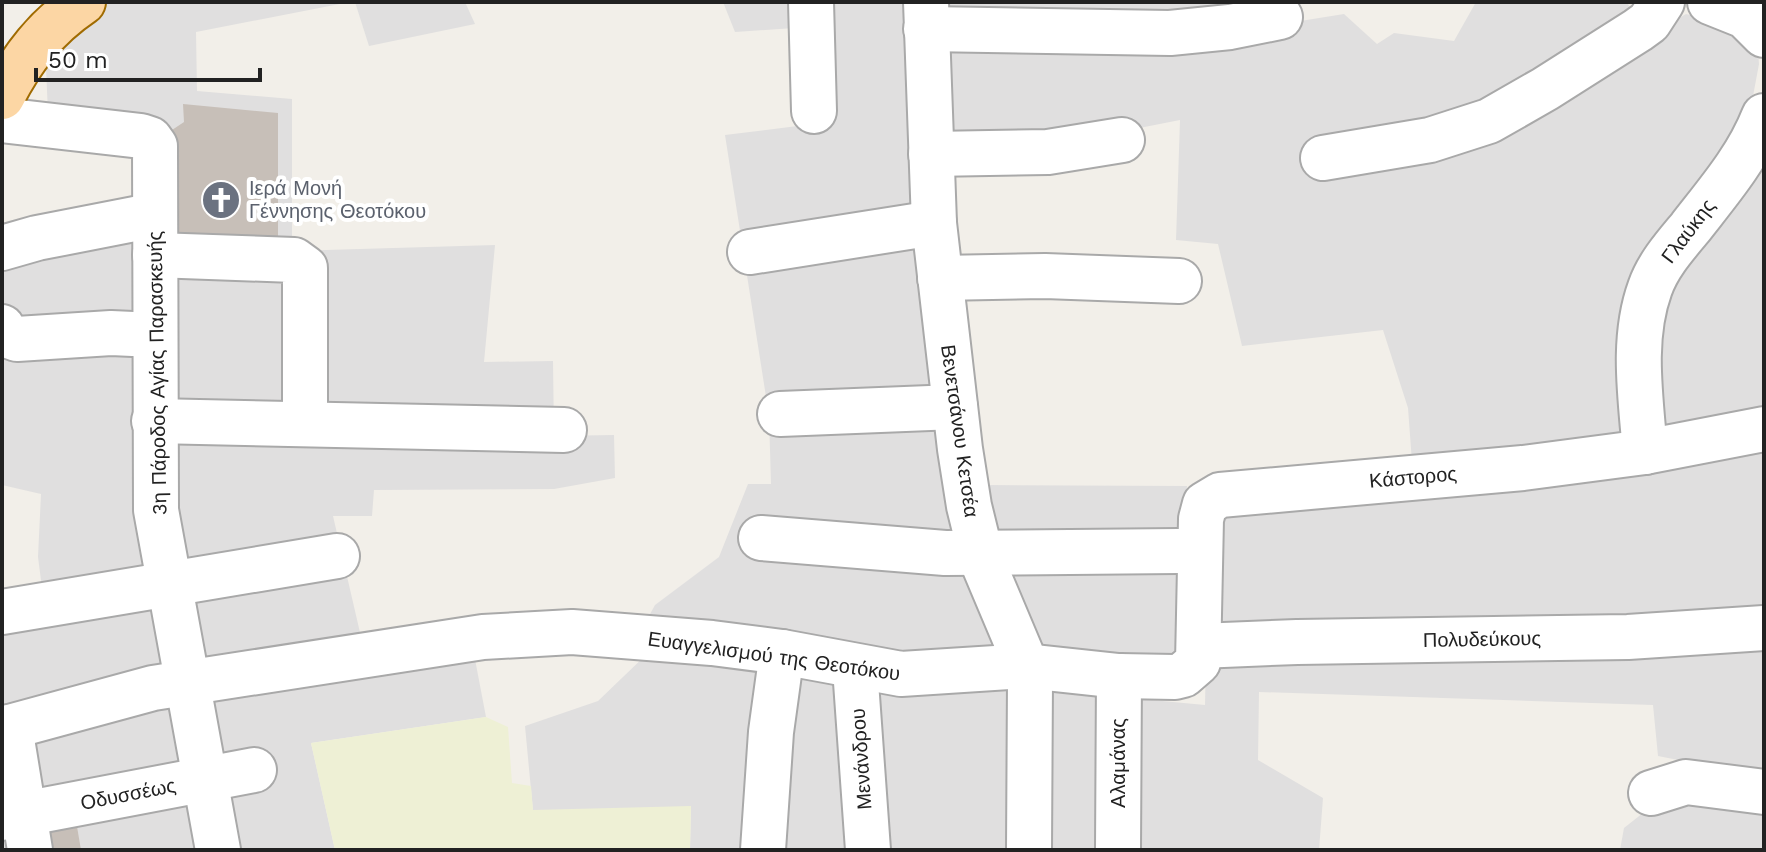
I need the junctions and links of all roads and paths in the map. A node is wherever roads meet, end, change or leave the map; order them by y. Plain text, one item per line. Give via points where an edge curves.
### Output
1 (83, 2) edge
2 (811, 2) edge
3 (1662, 2) edge
4 (926, 16) edge
5 (1280, 17) dead end
6 (2, 97) edge
7 (814, 111) dead end
8 (1764, 116) edge
9 (2, 120) edge
10 (1122, 140) dead end
11 (931, 154) junction
12 (1323, 158) dead end
13 (934, 223) junction
14 (155, 235) junction
15 (2, 248) edge
16 (750, 252) dead end
17 (940, 278) junction
18 (1179, 281) dead end
19 (2, 327) edge
20 (155, 335) junction
21 (955, 407) junction
22 (780, 414) dead end
23 (154, 421) junction
24 (305, 424) junction
25 (1764, 429) edge
26 (564, 430) dead end
27 (1645, 452) junction
28 (761, 538) dead end
29 (1179, 551) dead end
30 (980, 552) junction
31 (337, 556) dead end
32 (170, 584) junction
33 (2, 612) edge
34 (1764, 628) edge
35 (1199, 646) junction
36 (782, 652) junction
37 (1026, 666) junction
38 (855, 668) junction
39 (1119, 676) junction
40 (187, 682) junction
41 (6, 728) edge
42 (254, 770) dead end
43 (204, 779) junction
44 (1764, 792) edge
45 (1651, 793) dead end
46 (19, 827) edge
47 (218, 850) edge
48 (763, 850) edge
49 (868, 850) edge
50 (1029, 850) edge
51 (1118, 850) edge

1 - 6 main road via 43,33
2 - 7 street
3 - 12 street via 1638,30 1489,121 1430,140
4 - 5 street via 1170,33
4 - 11 street, Βενετσάνου Κετσέα
8 - 27 street, Γλαύκης via 1747,154 1664,259 1650,288 1640,326
9 - 14 street, 3η Πάροδος Αγίας Παρασκευής via 150,139 157,151
10 - 11 street via 1048,152
11 - 13 street, Βενετσάνου Κετσέα
13 - 16 street
13 - 17 street, Βενετσάνου Κετσέα
14 - 15 street via 68,231
14 - 20 street, 3η Πάροδος Αγίας Παρασκευής
14 - 24 street via 301,263 307,274
17 - 18 street
17 - 21 street, Βενετσάνου Κετσέα
19 - 20 street via 17,339
20 - 23 street, 3η Πάροδος Αγίας Παρασκευής
21 - 22 street
21 - 30 street, Βενετσάνου Κετσέα
23 - 24 street
23 - 32 street, 3η Πάροδος Αγίας Παρασκευής via 156,510
24 - 26 street
25 - 27 street, Κάστορος
27 - 35 street, Κάστορος via 1220,495 1205,504 1201,519
28 - 30 street
29 - 30 street
30 - 37 street, Βενετσάνου Κετσέα
31 - 32 street
32 - 33 street
32 - 40 street, 3η Πάροδος Αγίας Παρασκευής
34 - 35 street, Πολυδεύκους via 1628,637
35 - 39 street, Ευαγγελισμού της Θεοτόκου via 1198,662 1183,675
36 - 38 street, Ευαγγελισμού της Θεοτόκου
36 - 40 street, Ευαγγελισμού της Θεοτόκου via 572,632 532,633
36 - 48 street
37 - 38 street, Ευαγγελισμού της Θεοτόκου via 901,674
37 - 39 street, Ευαγγελισμού της Θεοτόκου
37 - 50 street, Βενετσάνου Κετσέα
38 - 49 street, Μενάνδρου
39 - 51 street, Αλαμάνας
40 - 41 street, Ευαγγελισμού της Θεοτόκου
40 - 43 street, 3η Πάροδος Αγίας Παρασκευής
41 - 46 street
42 - 43 street, Οδυσσέως
43 - 46 street, Οδυσσέως
43 - 47 street, 3η Πάροδος Αγίας Παρασκευής
44 - 45 street via 1686,782

